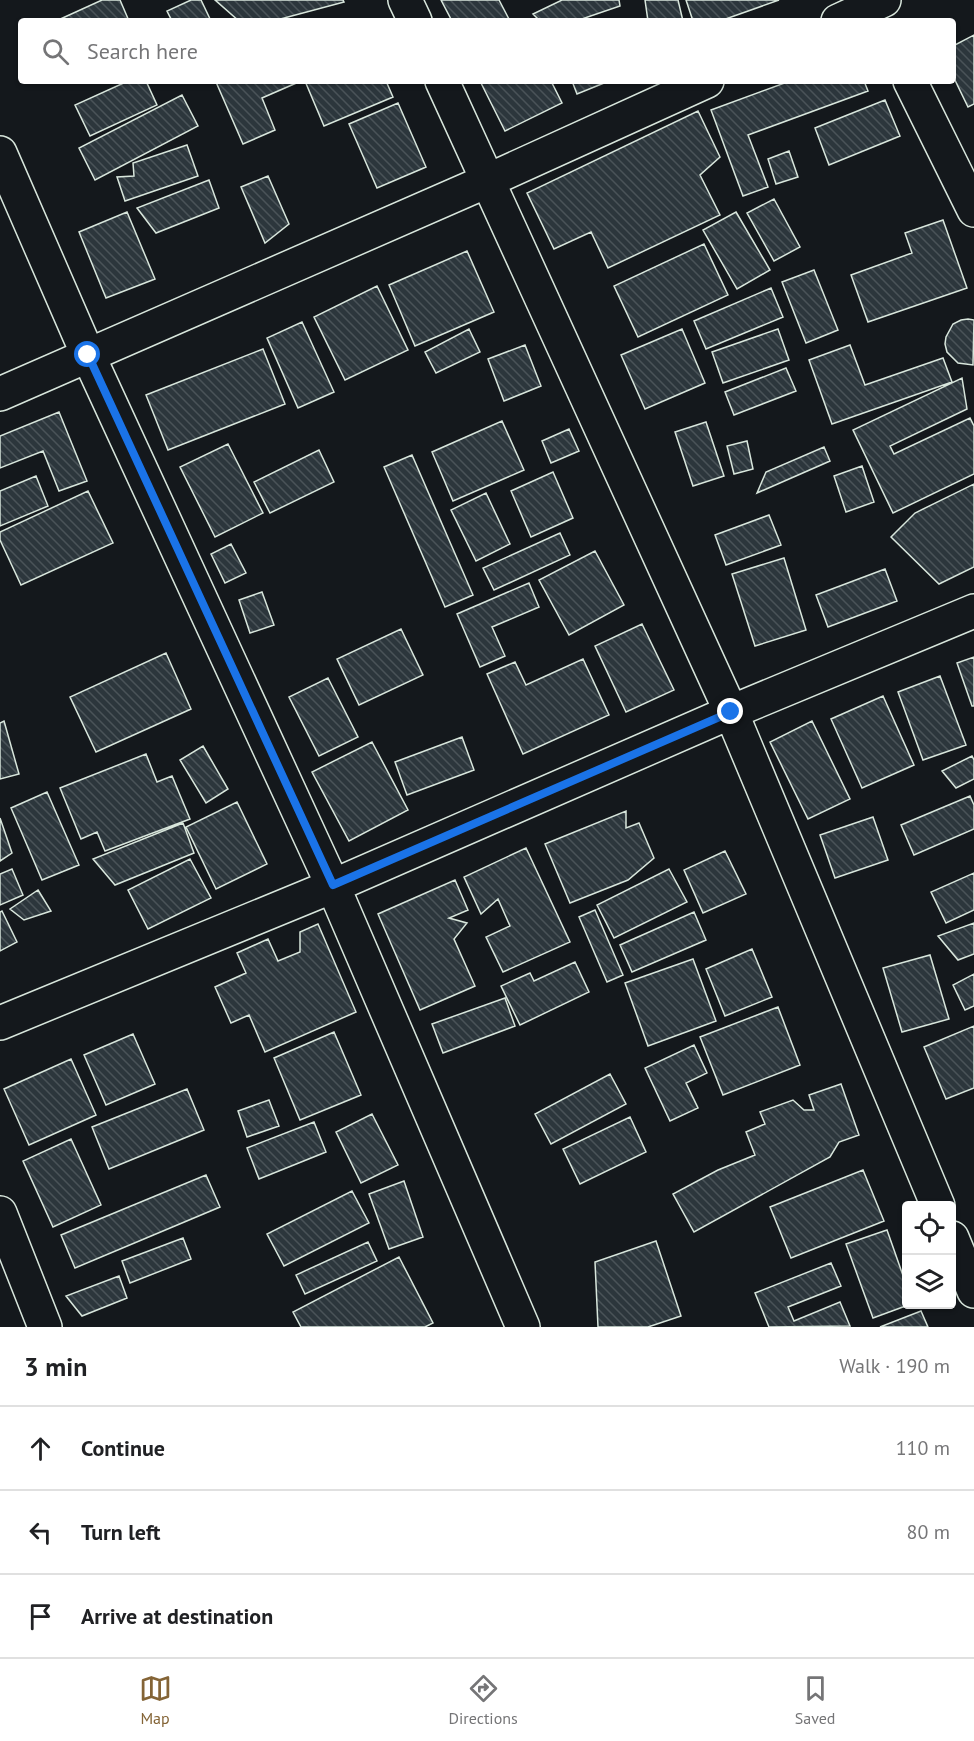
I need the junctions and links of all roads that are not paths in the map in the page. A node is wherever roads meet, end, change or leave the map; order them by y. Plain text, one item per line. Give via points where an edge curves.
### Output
1 (405, 0) edge
2 (877, 7) edge
3 (414, 18) edge
4 (846, 18) edge
5 (443, 84) edge
6 (700, 84) edge
7 (911, 84) edge
8 (0, 153) edge
9 (487, 181) junction
10 (974, 210) edge
11 (88, 355) junction
12 (0, 394) edge
13 (974, 611) edge
14 (731, 712) junction
15 (333, 885) junction
16 (0, 1023) edge
17 (936, 1201) edge
18 (0, 1213) edge
19 (956, 1250) edge
20 (974, 1291) edge
21 (45, 1327) edge
22 (522, 1327) edge

1 - 3 street
2 - 4 street
5 - 9 street
6 - 9 street
7 - 10 street
8 - 11 street
9 - 11 street
9 - 14 street
11 - 12 street
11 - 15 street
13 - 14 street
14 - 15 street
14 - 17 street
15 - 16 street
15 - 22 street
18 - 21 street
19 - 20 street

